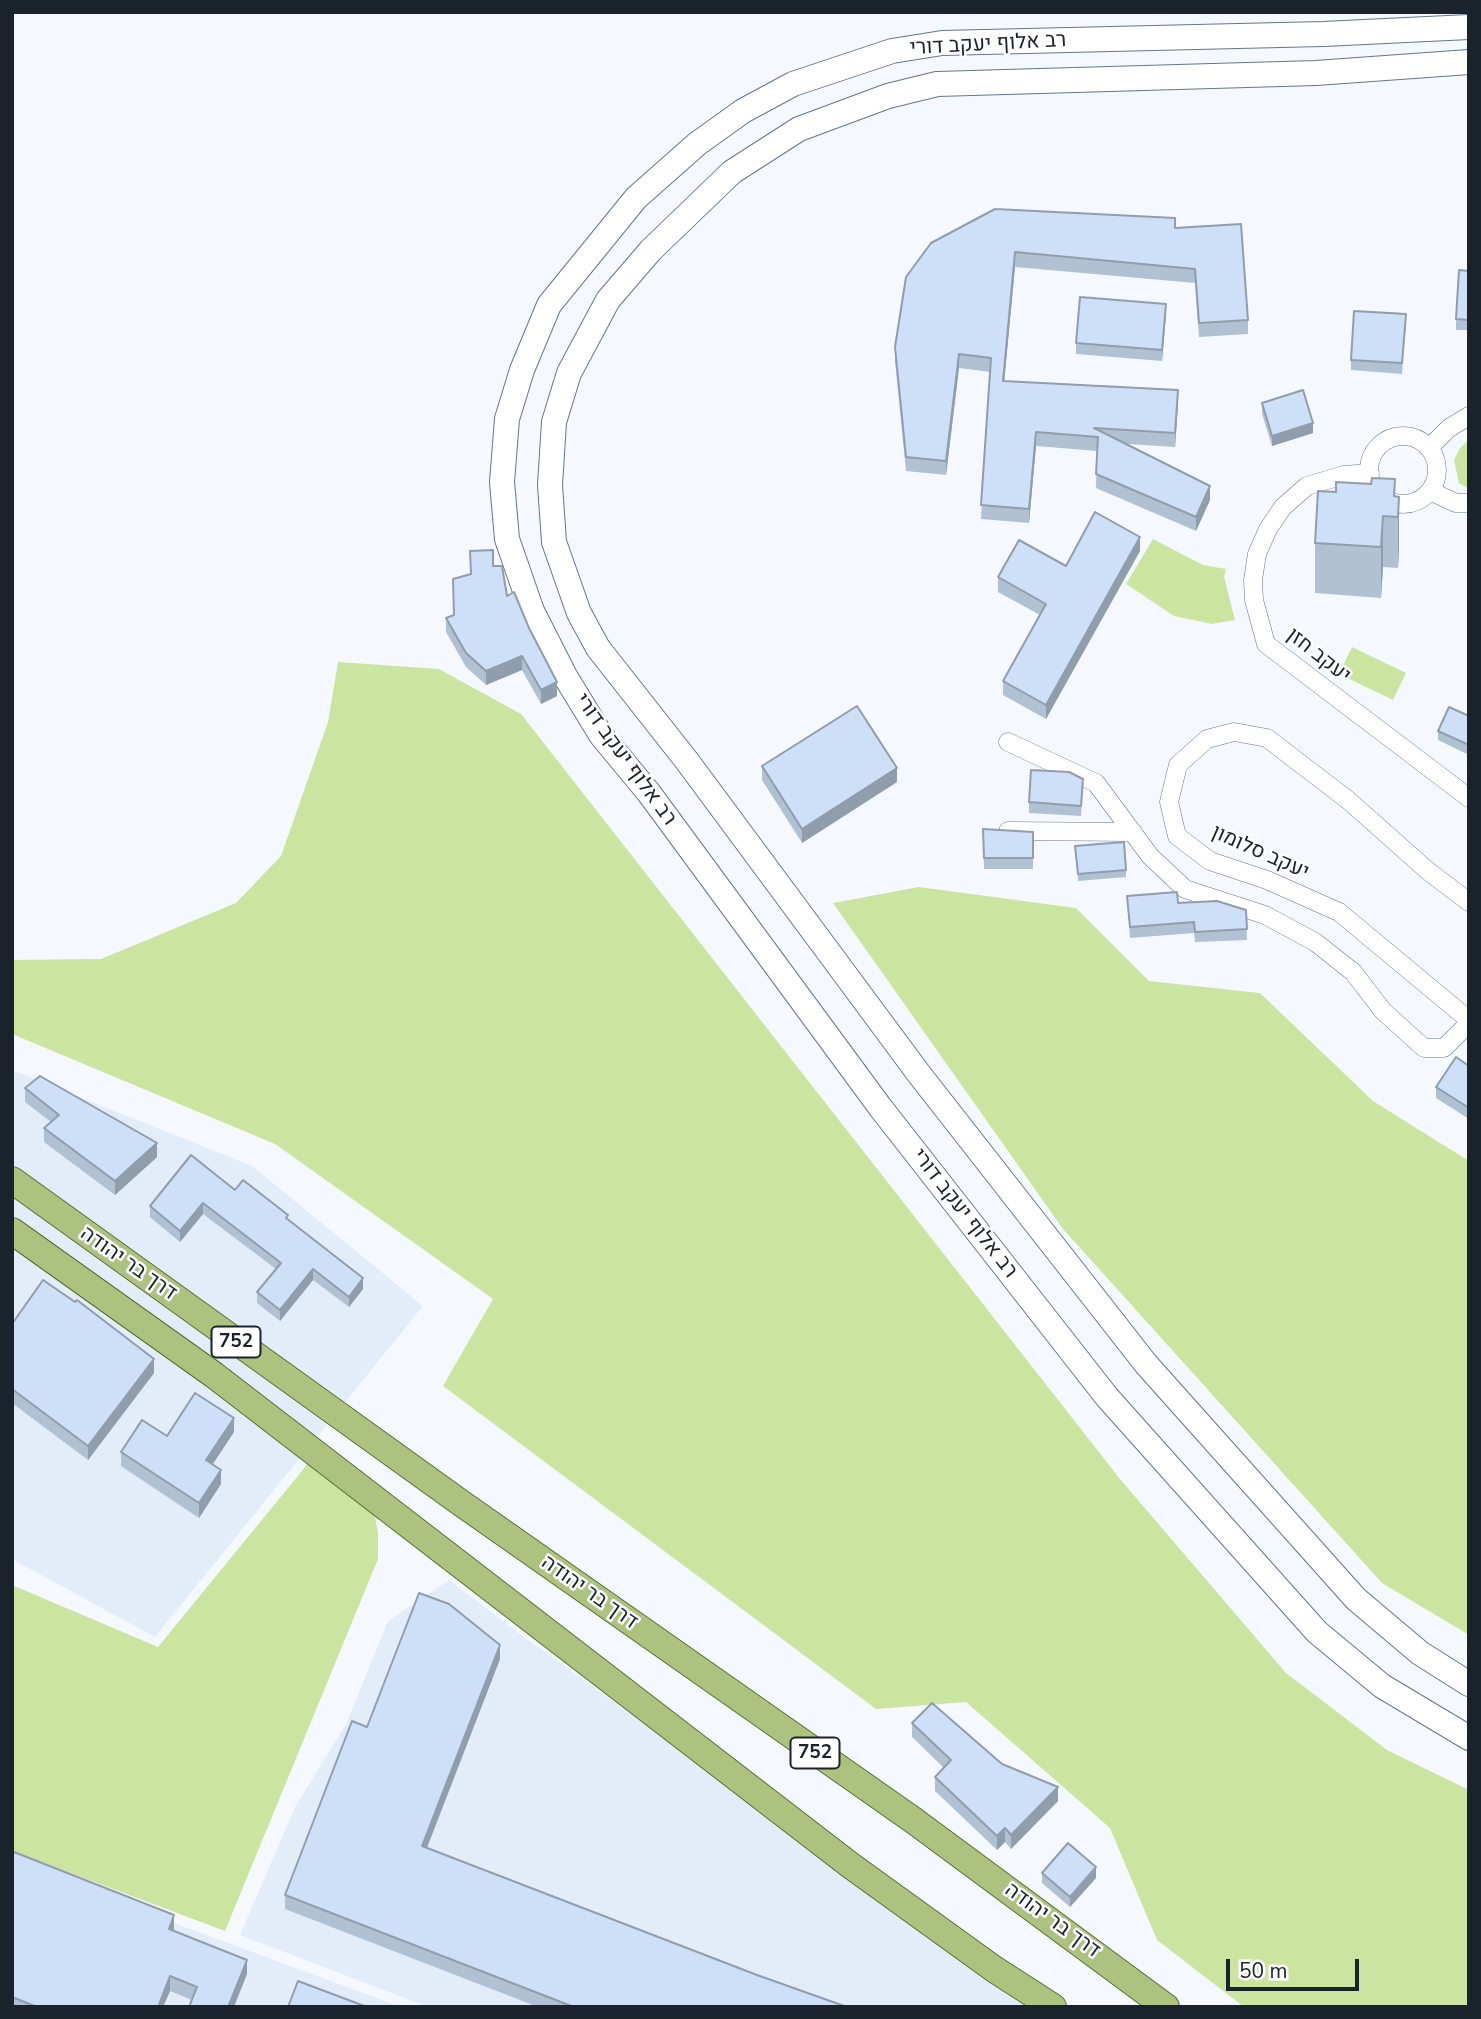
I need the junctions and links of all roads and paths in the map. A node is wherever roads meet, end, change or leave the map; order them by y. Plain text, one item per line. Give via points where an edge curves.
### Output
1 (1469, 27) edge
2 (1469, 62) edge
3 (1469, 416) edge
4 (1429, 448) junction
5 (1370, 473) junction
6 (1430, 491) junction
7 (1469, 503) edge
8 (1008, 742) dead end
9 (1469, 798) edge
10 (1008, 831) edge
11 (1133, 832) junction
12 (1469, 902) edge
13 (1469, 1021) edge
14 (12, 1180) edge
15 (12, 1231) edge
16 (1469, 1684) edge
17 (1469, 1738) edge
18 (1053, 2007) edge
19 (1167, 2007) edge

1 - 17 main road, רב אלוף יעקב דורי via 942,43 892,51 793,84 743,111 644,190 549,305 507,419 502,482 507,539 532,611 565,676 601,735 649,793 880,1107 1107,1397 1317,1632 1382,1686
2 - 16 main road, רב אלוף יעקב דורי via 1316,73 937,83 799,129 732,172 651,250 608,300 569,373 554,422 550,485 554,542 579,613 597,648 687,761 919,1074 1146,1364 1356,1600 1420,1653
3 - 4 street
4 - 5 street via 1410,436 1387,440 1372,456
4 - 6 street via 1437,469
5 - 6 street via 1374,488 1391,502 1412,503
5 - 9 street, יעקב חזן via 1307,486 1283,507 1268,529 1253,580 1266,644
6 - 7 street via 1456,503
8 - 11 street, יעקב סלומון via 1096,783
10 - 11 street
11 - 13 street, יעקב סלומון via 1150,856 1185,889 1265,915 1315,942 1353,972 1383,1011 1424,1048 1444,1048
12 - 13 street, יעקב סלומון via 1349,800 1267,738 1234,732 1207,739 1178,765 1170,802 1177,836 1210,860 1339,912
14 - 19 main road, דרך בר יהודה / 752 via 913,1820
15 - 18 main road, דרך בר יהודה / 752 via 215,1375 850,1865

